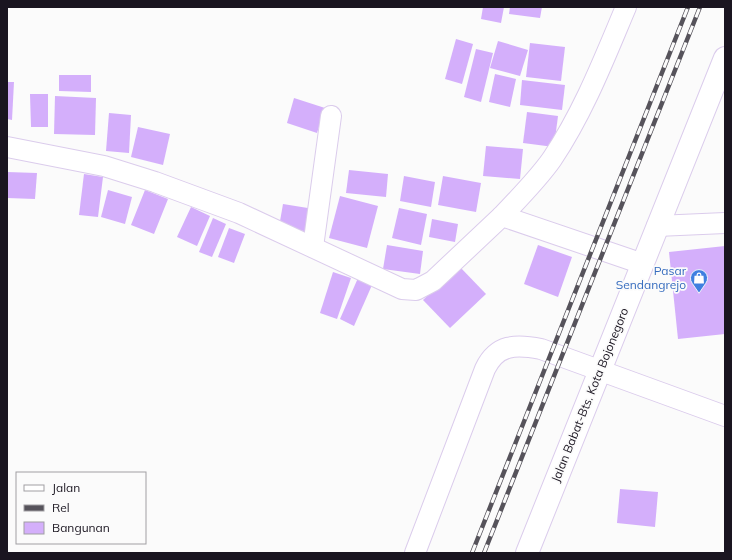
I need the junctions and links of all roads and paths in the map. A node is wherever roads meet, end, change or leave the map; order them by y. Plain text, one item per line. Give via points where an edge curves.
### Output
1 (626, 7) edge
2 (725, 58) edge
3 (330, 116) dead end
4 (7, 147) edge
5 (502, 216) junction
6 (725, 224) edge
7 (657, 226) junction
8 (313, 247) junction
9 (643, 264) junction
10 (600, 372) junction
11 (725, 416) edge
12 (414, 553) edge
13 (527, 553) edge

1 - 5 street via 578,117 552,160
2 - 7 highway, Jalan Babat-Bts. Kota Bojonegoro
3 - 8 street
4 - 8 street via 104,166 155,182 239,213
5 - 8 street via 433,281 416,290 397,287
5 - 9 street
6 - 7 street
7 - 9 highway, Jalan Babat-Bts. Kota Bojonegoro
9 - 10 highway, Jalan Babat-Bts. Kota Bojonegoro
10 - 11 street
10 - 12 street via 530,347 509,347 494,354 485,369
10 - 13 highway, Jalan Babat-Bts. Kota Bojonegoro

